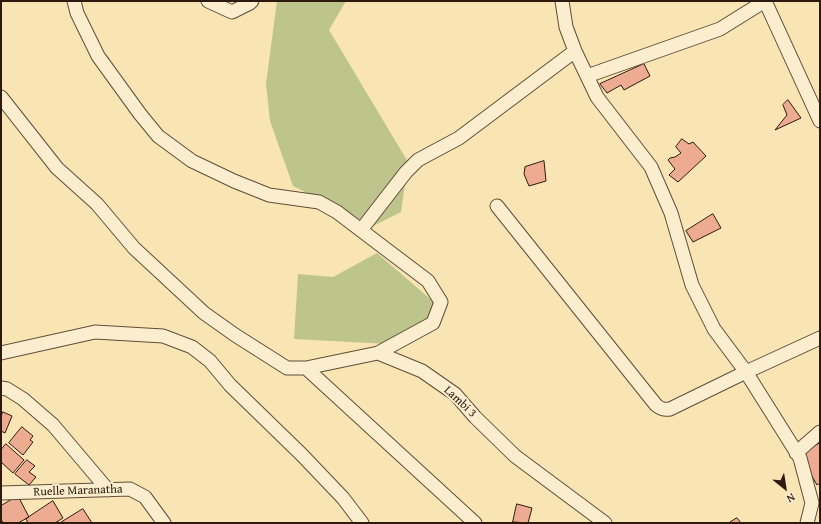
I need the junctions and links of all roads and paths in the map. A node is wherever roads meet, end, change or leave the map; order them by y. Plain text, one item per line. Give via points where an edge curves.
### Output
1 (74, 1) edge
2 (208, 1) edge
3 (252, 1) edge
4 (562, 1) edge
5 (575, 51) junction
6 (587, 76) junction
7 (1, 96) edge
8 (820, 121) edge
9 (497, 206) dead end
10 (361, 230) junction
11 (820, 338) edge
12 (1, 353) edge
13 (378, 353) junction
14 (306, 368) junction
15 (746, 372) junction
16 (1, 388) edge
17 (820, 432) edge
18 (796, 453) junction
19 (108, 490) junction
20 (1, 493) edge
21 (164, 523) edge
22 (362, 523) edge
23 (475, 523) edge
24 (606, 523) edge
25 (807, 523) edge

1 - 10 street via 77,13 98,56 158,136 192,161 220,174 269,195 319,202
2 - 3 street via 232,12
4 - 5 street via 566,27
5 - 6 street
5 - 10 street via 459,138 418,160
6 - 8 street via 720,29 765,1
6 - 15 street via 596,98 651,166 671,213 692,285 714,329
7 - 14 street via 57,168 97,204 134,248 204,313 287,368
9 - 15 street via 660,408 670,409
10 - 13 street via 428,282 441,302 433,322
11 - 15 street
12 - 22 street via 95,332 163,336 192,347 210,361 230,385 302,455 343,498
13 - 14 street
13 - 24 street, Lambi 3 via 422,372 455,394 515,456
14 - 23 street
15 - 18 street
16 - 19 street via 23,399 48,420
17 - 18 street
18 - 25 street via 800,458 812,503
19 - 20 street, Ruelle Maranatha
19 - 21 street, Ruelle Maranatha via 130,489 145,497

